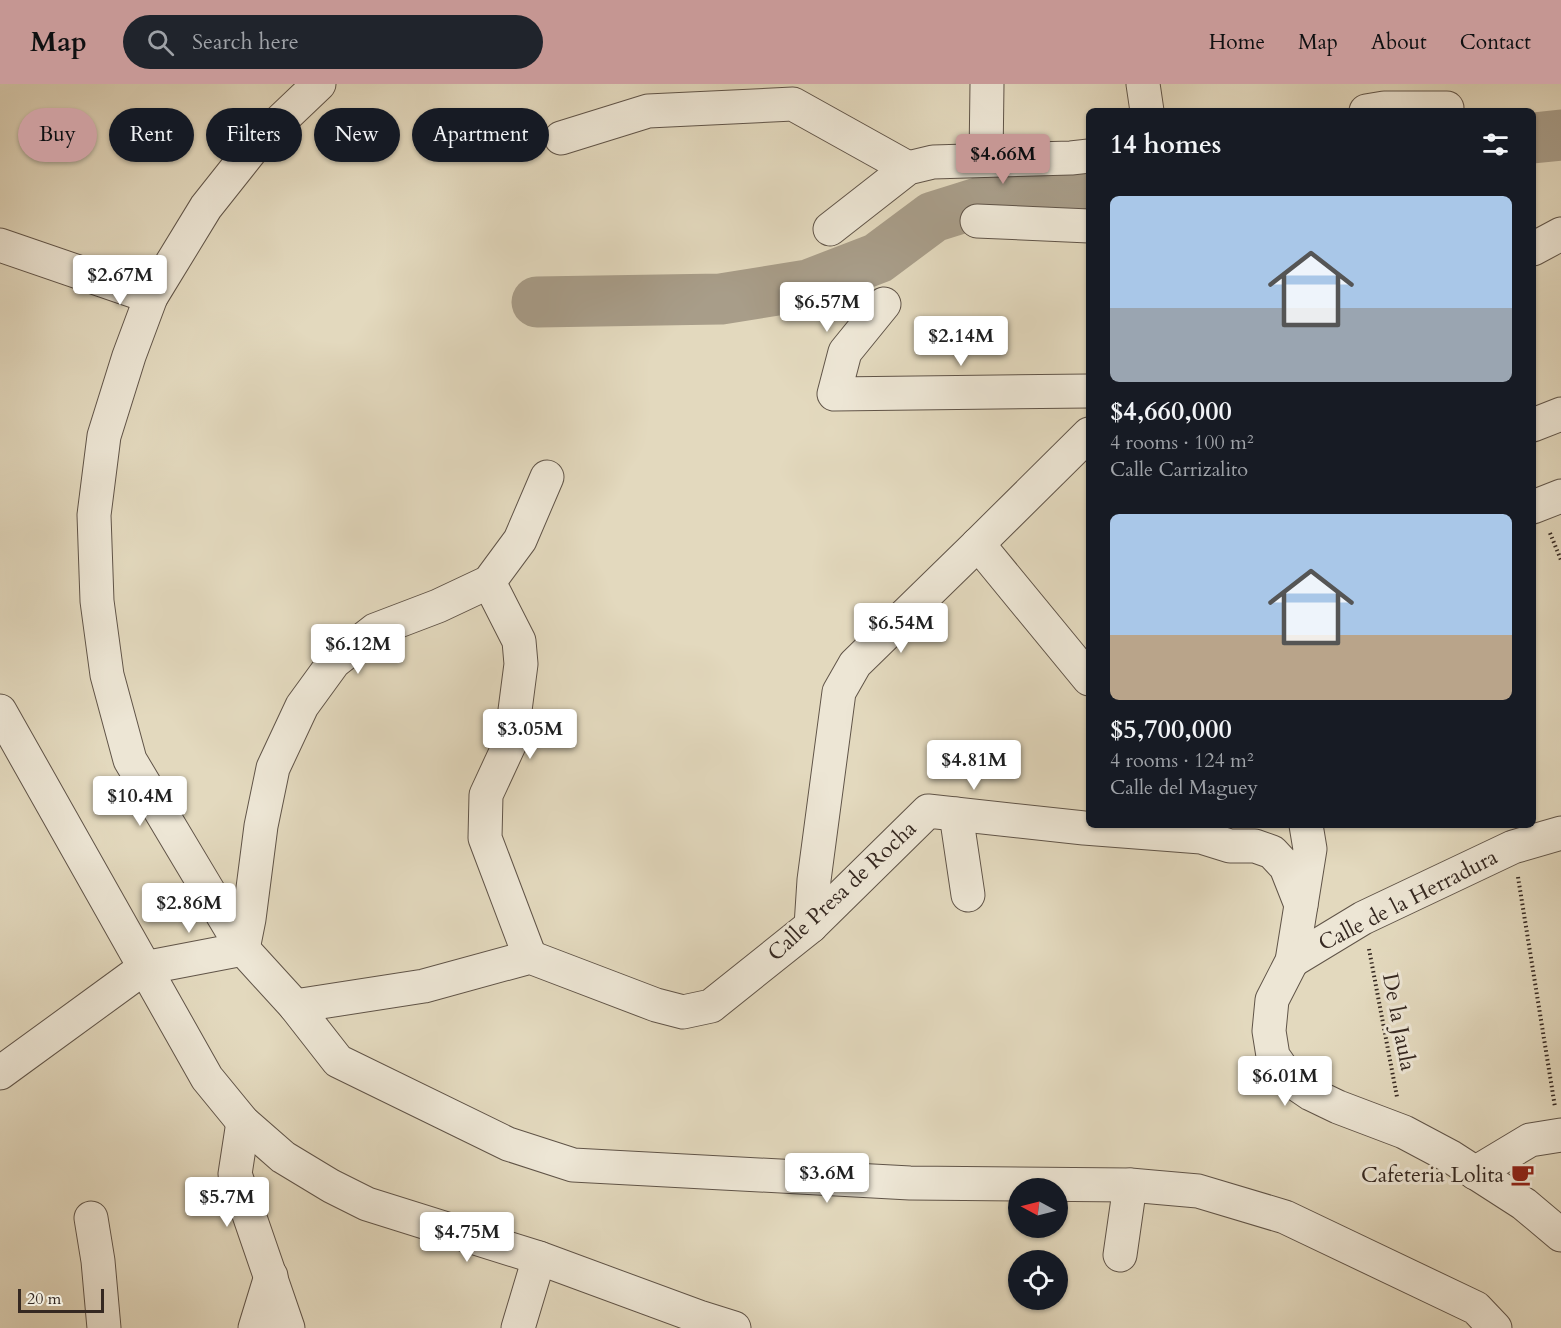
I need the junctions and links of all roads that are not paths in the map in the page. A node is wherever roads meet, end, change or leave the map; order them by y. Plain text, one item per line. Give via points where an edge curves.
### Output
1 (319, 84) edge
2 (987, 84) edge
3 (1143, 84) edge
4 (1147, 108) edge
5 (561, 138) dead end
6 (1086, 156) edge
7 (986, 160) junction
8 (908, 168) junction
9 (977, 221) dead end
10 (1086, 226) edge
11 (830, 228) dead end
12 (1561, 234) edge
13 (0, 245) edge
14 (1536, 247) edge
15 (151, 297) junction
16 (884, 304) dead end
17 (1086, 391) edge
18 (1561, 414) edge
19 (1536, 425) edge
20 (1086, 437) edge
21 (547, 477) dead end
22 (1561, 496) edge
23 (1536, 506) edge
24 (978, 544) junction
25 (489, 582) junction
26 (1086, 675) edge
27 (0, 711) edge
28 (956, 814) junction
29 (1086, 817) edge
30 (1149, 828) edge
31 (1227, 828) edge
32 (1306, 828) edge
33 (1561, 833) edge
34 (1201, 837) junction
35 (969, 895) dead end
36 (1301, 904) junction
37 (811, 926) junction
38 (243, 949) junction
39 (530, 957) junction
40 (1292, 961) junction
41 (144, 968) junction
42 (295, 1006) junction
43 (0, 1074) edge
44 (243, 1122) junction
45 (1560, 1135) edge
46 (1475, 1173) junction
47 (1130, 1185) junction
48 (91, 1218) dead end
49 (1561, 1235) edge
50 (1120, 1255) dead end
51 (538, 1258) junction
52 (271, 1276) junction
53 (104, 1328) edge
54 (255, 1328) edge
55 (288, 1328) edge
56 (518, 1328) edge
57 (734, 1328) edge
58 (1495, 1328) edge

1 - 15 street via 256,144 206,207
2 - 7 street
3 - 4 street
5 - 8 street via 648,111 793,104
6 - 7 street
7 - 8 street via 933,162
8 - 11 street
9 - 10 street
12 - 14 street
13 - 15 street
15 - 38 street via 104,436 94,515 97,601 107,675 130,760
16 - 17 street via 845,352 834,394
18 - 19 street
20 - 24 street
21 - 25 street via 520,540
22 - 23 street
24 - 26 street
24 - 37 street via 855,663 839,692
25 - 38 street via 375,630 334,662 302,706 273,768
25 - 39 street via 519,641 521,664 511,741 486,795 485,838
27 - 41 street
28 - 29 street, Calle Presa de Rocha
28 - 35 street
28 - 37 street, Calle Presa de Rocha via 928,811
30 - 34 street, Calle Presa de Rocha
31 - 34 street, Calle Presa de Rocha
32 - 36 street via 1310,849
33 - 40 street, Calle de la Herradura via 1513,848 1363,918
34 - 36 street, Calle Presa de Rocha via 1272,852 1286,867
36 - 40 street
37 - 39 street, Calle Presa de Rocha via 711,1006 683,1012
38 - 41 street
38 - 42 street
39 - 42 street via 424,986
40 - 46 street via 1272,1000 1269,1031 1273,1056 1289,1079 1338,1107 1404,1132
41 - 43 street
41 - 44 street via 207,1078
42 - 47 street via 338,1062 508,1144 573,1165 910,1183
44 - 51 street via 283,1157 367,1204
44 - 52 street via 235,1174
45 - 46 street via 1530,1140
46 - 49 street via 1524,1204
47 - 50 street
47 - 58 street via 1198,1191 1285,1217 1476,1308
48 - 53 street
51 - 56 street
51 - 57 street
52 - 54 street
52 - 55 street

